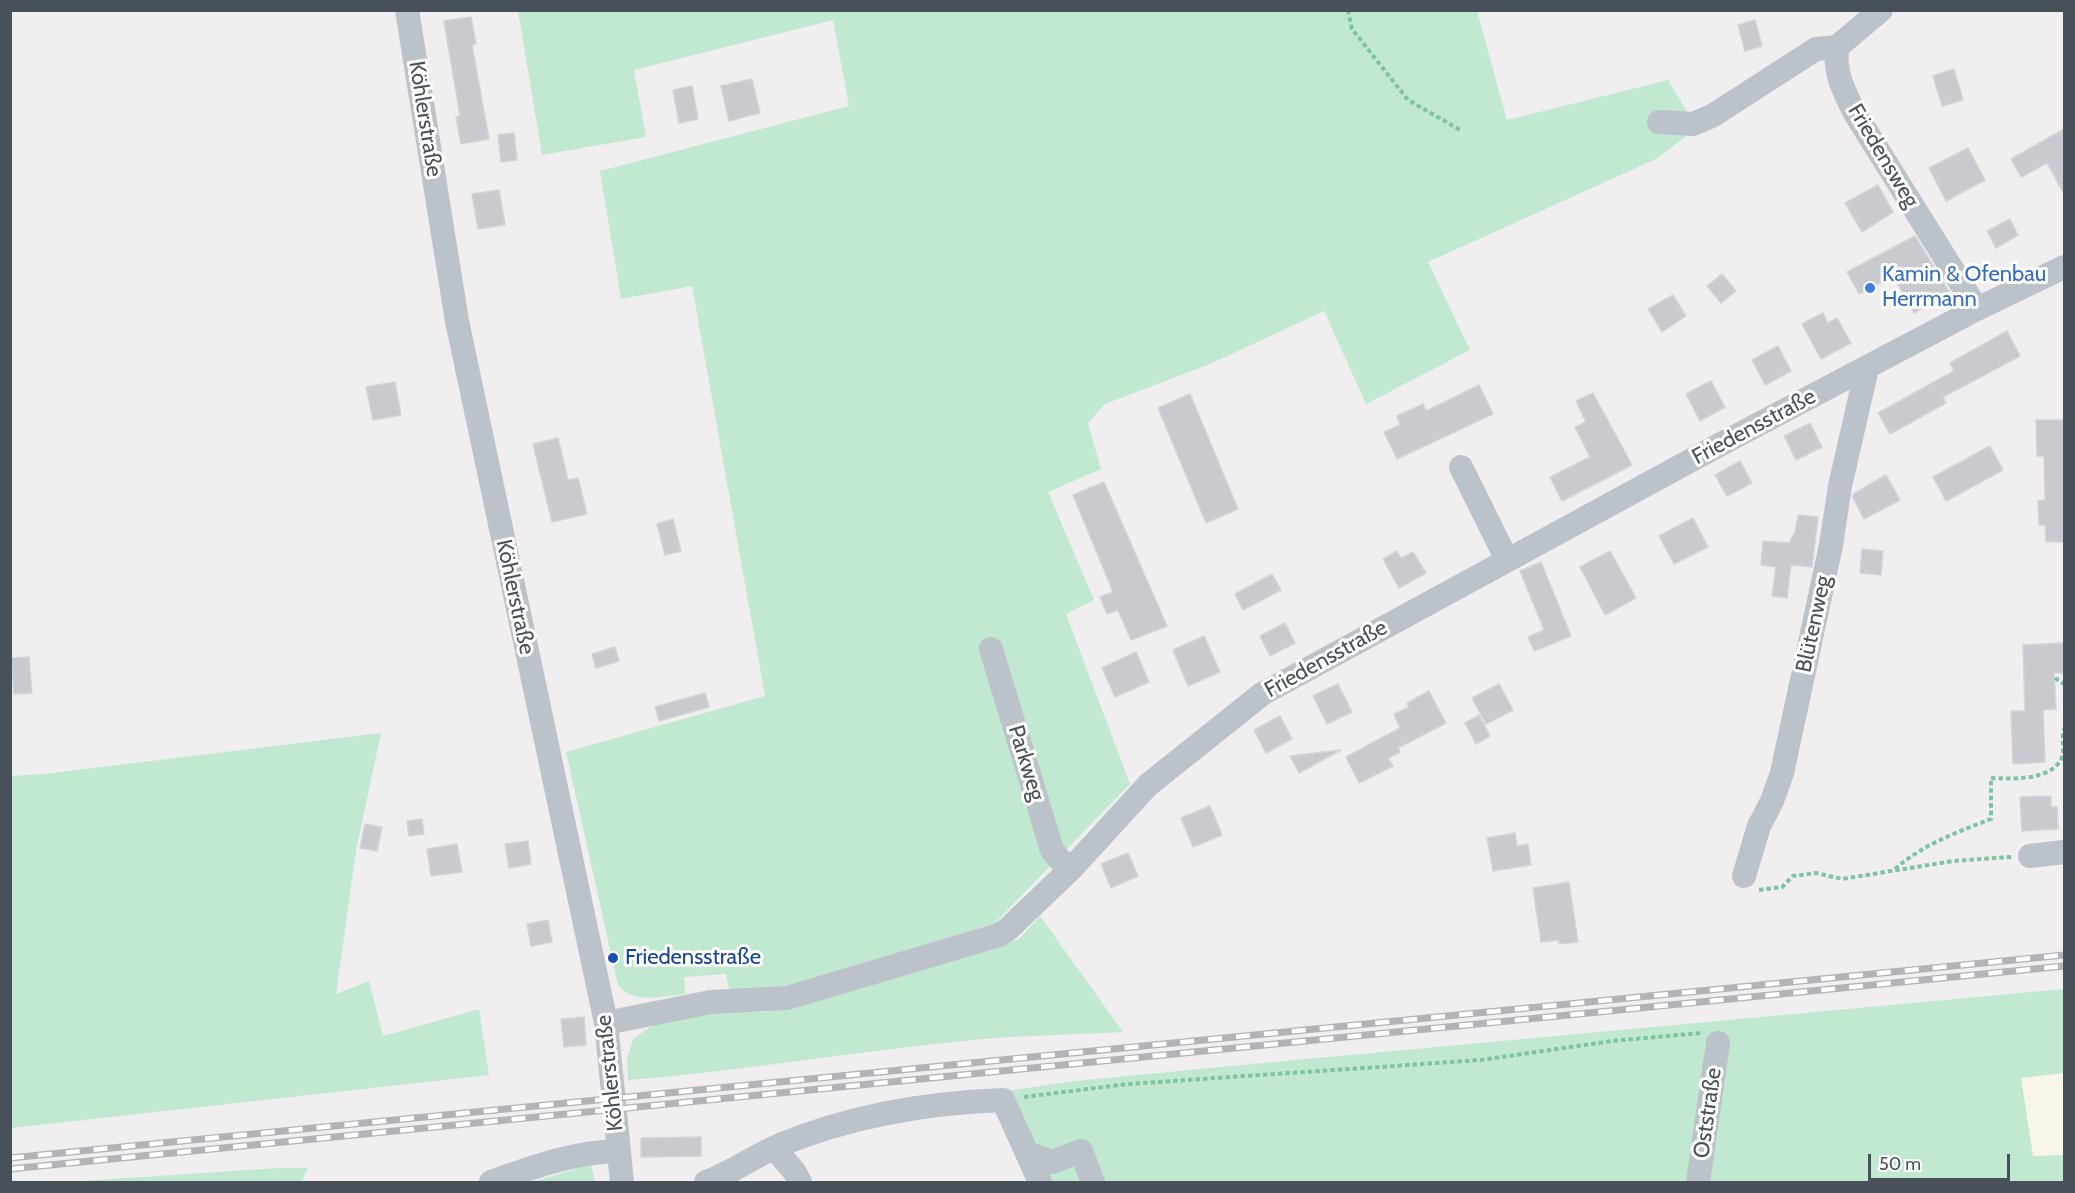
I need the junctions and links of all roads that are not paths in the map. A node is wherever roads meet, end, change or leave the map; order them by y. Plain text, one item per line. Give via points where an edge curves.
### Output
1 (407, 10) edge
2 (1881, 10) edge
3 (1837, 47) junction
4 (1659, 122) dead end
5 (2064, 267) edge
6 (1977, 309) junction
7 (1867, 368) junction
8 (1461, 467) dead end
9 (1506, 558) junction
10 (992, 649) dead end
11 (2064, 852) edge
12 (2030, 856) road end
13 (1073, 867) junction
14 (1744, 876) road end
15 (606, 1023) junction
16 (1718, 1043) road end
17 (774, 1148) junction
18 (618, 1151) junction
19 (1027, 1153) junction
20 (491, 1182) edge
21 (622, 1182) edge
22 (706, 1182) edge
23 (800, 1182) edge
24 (1040, 1182) edge
25 (1093, 1182) edge
26 (1698, 1182) edge

1 - 15 street, Köhlerstraße via 457,321
2 - 3 street
3 - 4 street via 1816,49 1712,116 1693,124
3 - 6 street, Friedensweg via 1835,63 1856,115
5 - 6 street, Friedensstraße
6 - 7 street, Friedensstraße
7 - 9 street, Friedensstraße
7 - 14 street, Blütenweg via 1782,773 1759,826
8 - 9 street
9 - 13 street, Friedensstraße via 1262,694 1148,785
10 - 13 street, Parkweg via 1052,850
11 - 12 street
13 - 15 street, Friedensstraße via 999,935 787,998 711,1002
15 - 18 street, Köhlerstraße
16 - 26 street, Oststraße
17 - 19 street via 888,1111 946,1102 1003,1100
17 - 22 street
17 - 23 street
18 - 20 street via 561,1159
18 - 21 street, Köhlerstraße
19 - 24 street
19 - 25 street via 1052,1161 1081,1151

